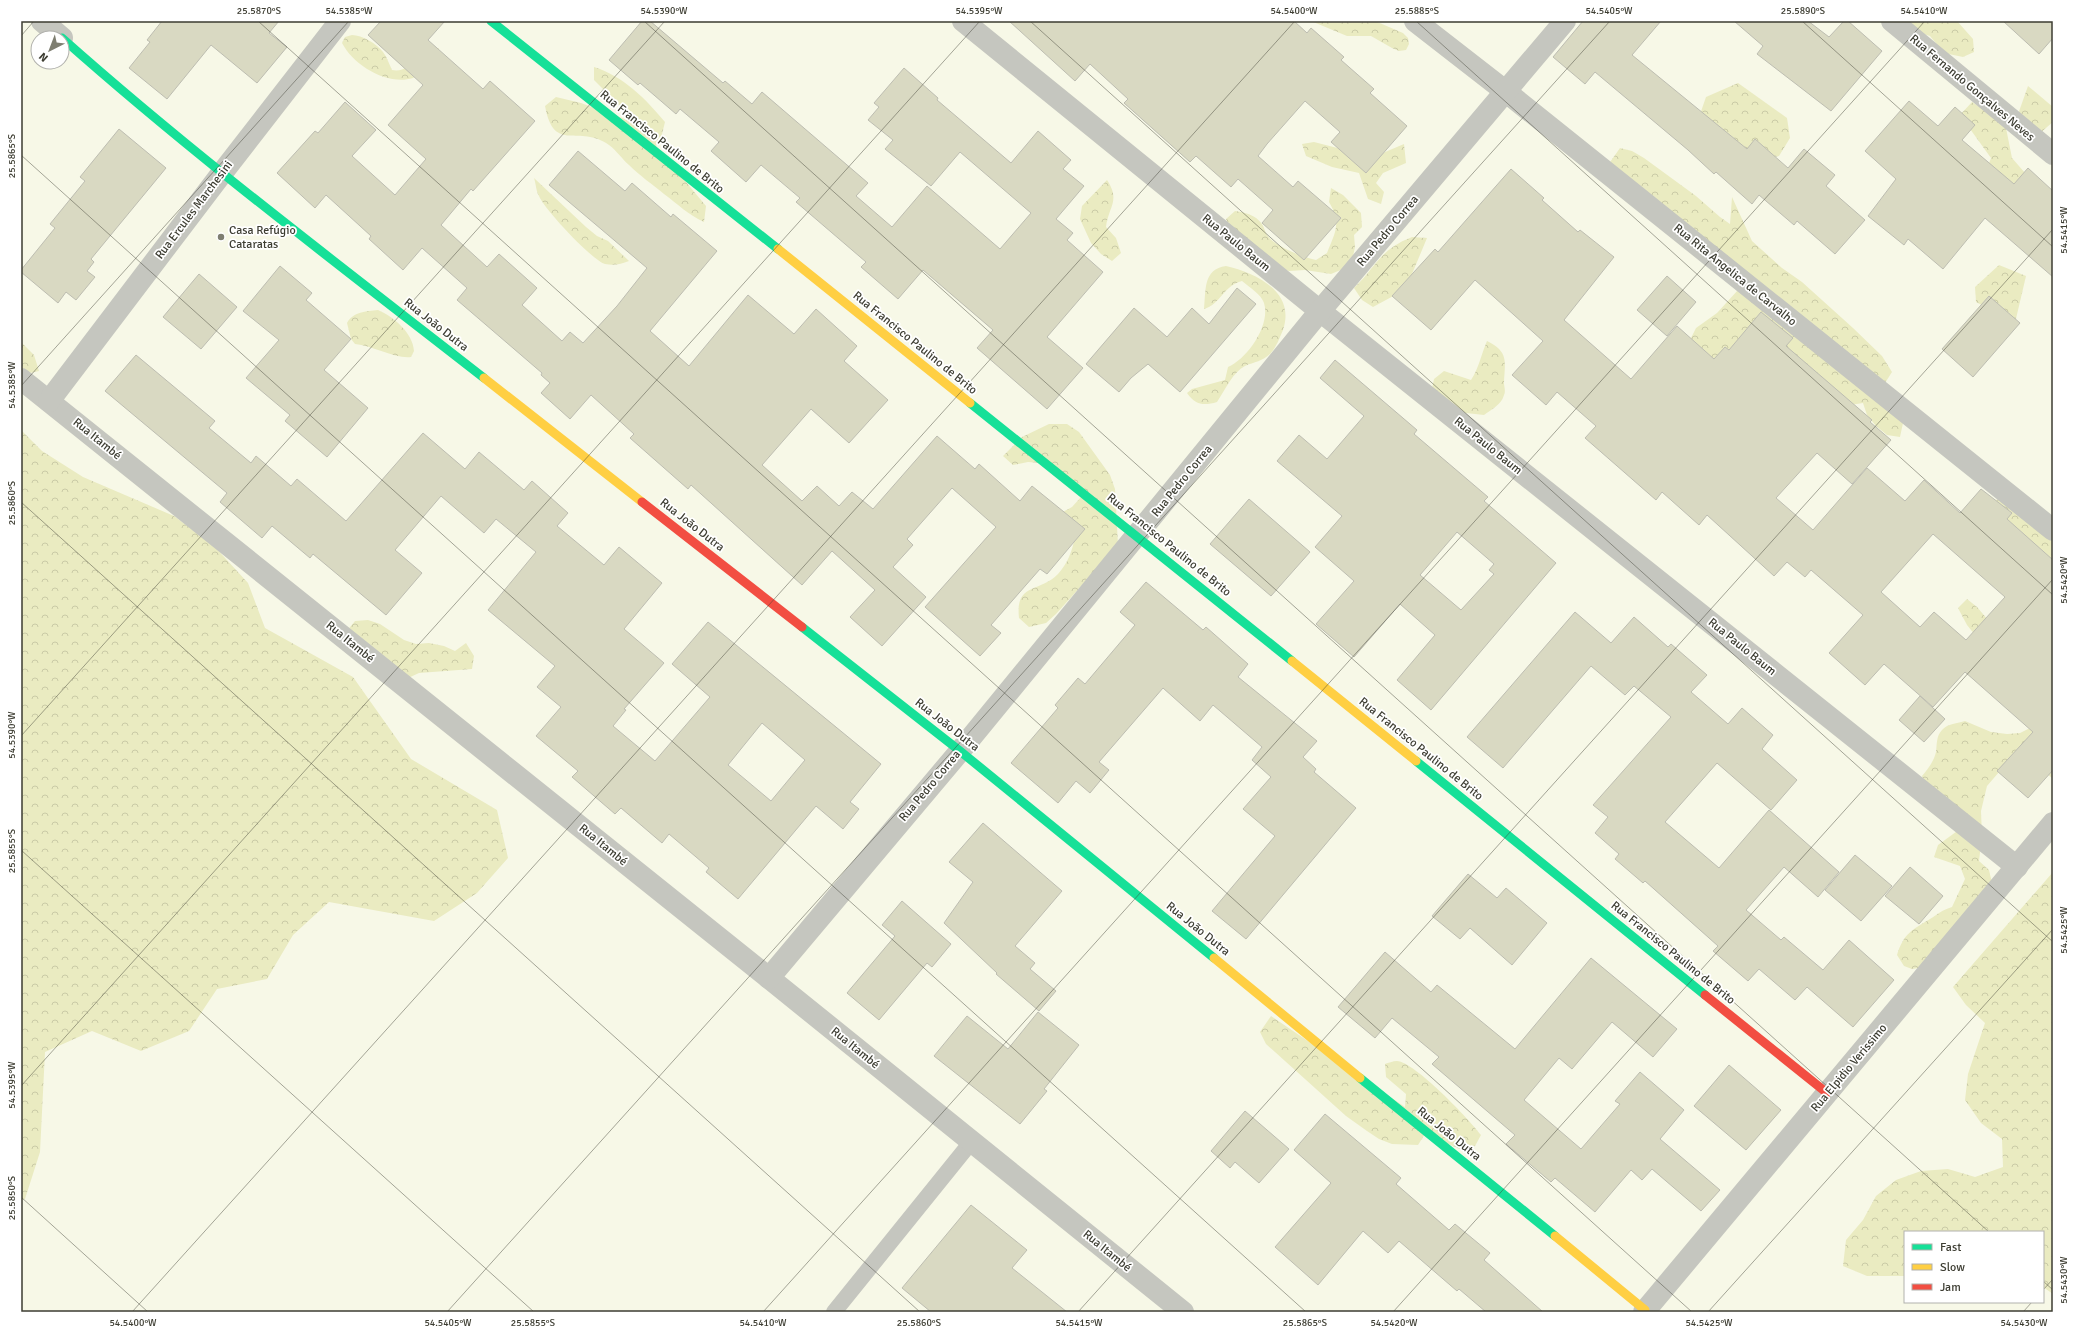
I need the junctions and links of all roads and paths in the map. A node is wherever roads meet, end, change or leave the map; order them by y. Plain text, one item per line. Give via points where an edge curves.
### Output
1 (42, 21) edge
2 (340, 21) edge
3 (491, 21) edge
4 (963, 21) edge
5 (1415, 21) edge
6 (1565, 21) edge
7 (1892, 21) edge
8 (53, 30) edge
9 (70, 45) edge
10 (1506, 91) junction
11 (2053, 154) edge
12 (222, 172) junction
13 (1320, 311) junction
14 (21, 379) edge
15 (49, 401) junction
16 (2053, 530) edge
17 (1138, 536) junction
18 (960, 751) junction
19 (2053, 823) edge
20 (2017, 867) junction
21 (769, 978) junction
22 (1827, 1093) junction
23 (972, 1142) junction
24 (1644, 1311) edge
25 (834, 1312) edge
26 (1183, 1312) edge

1 - 8 street
2 - 12 street, Rua Ercules Marchesini
3 - 17 street, Rua Francisco Paulino de Brito
4 - 13 street, Rua Paulo Baum
5 - 10 street, Rua Rita Angelica de Carvalho
6 - 10 street, Rua Pedro Correa
7 - 11 street, Rua Fernando Gonçalves Neves
9 - 12 street, Rua João Dutra via 118,88
10 - 13 street, Rua Pedro Correa
10 - 16 street, Rua Rita Angelica de Carvalho
12 - 15 street, Rua Ercules Marchesini
12 - 18 street, Rua João Dutra
13 - 17 street, Rua Pedro Correa
13 - 20 street, Rua Paulo Baum
14 - 15 street, Rua Itambé
15 - 21 street, Rua Itambé
17 - 18 street, Rua Pedro Correa
17 - 22 street, Rua Francisco Paulino de Brito
18 - 21 street, Rua Pedro Correa
18 - 24 street, Rua João Dutra
19 - 20 street, Rua Elpidio Verissimo
20 - 22 street, Rua Elpidio Verissimo
21 - 23 street, Rua Itambé
22 - 24 street, Rua Elpidio Verissimo
23 - 25 lane
23 - 26 street, Rua Itambé

